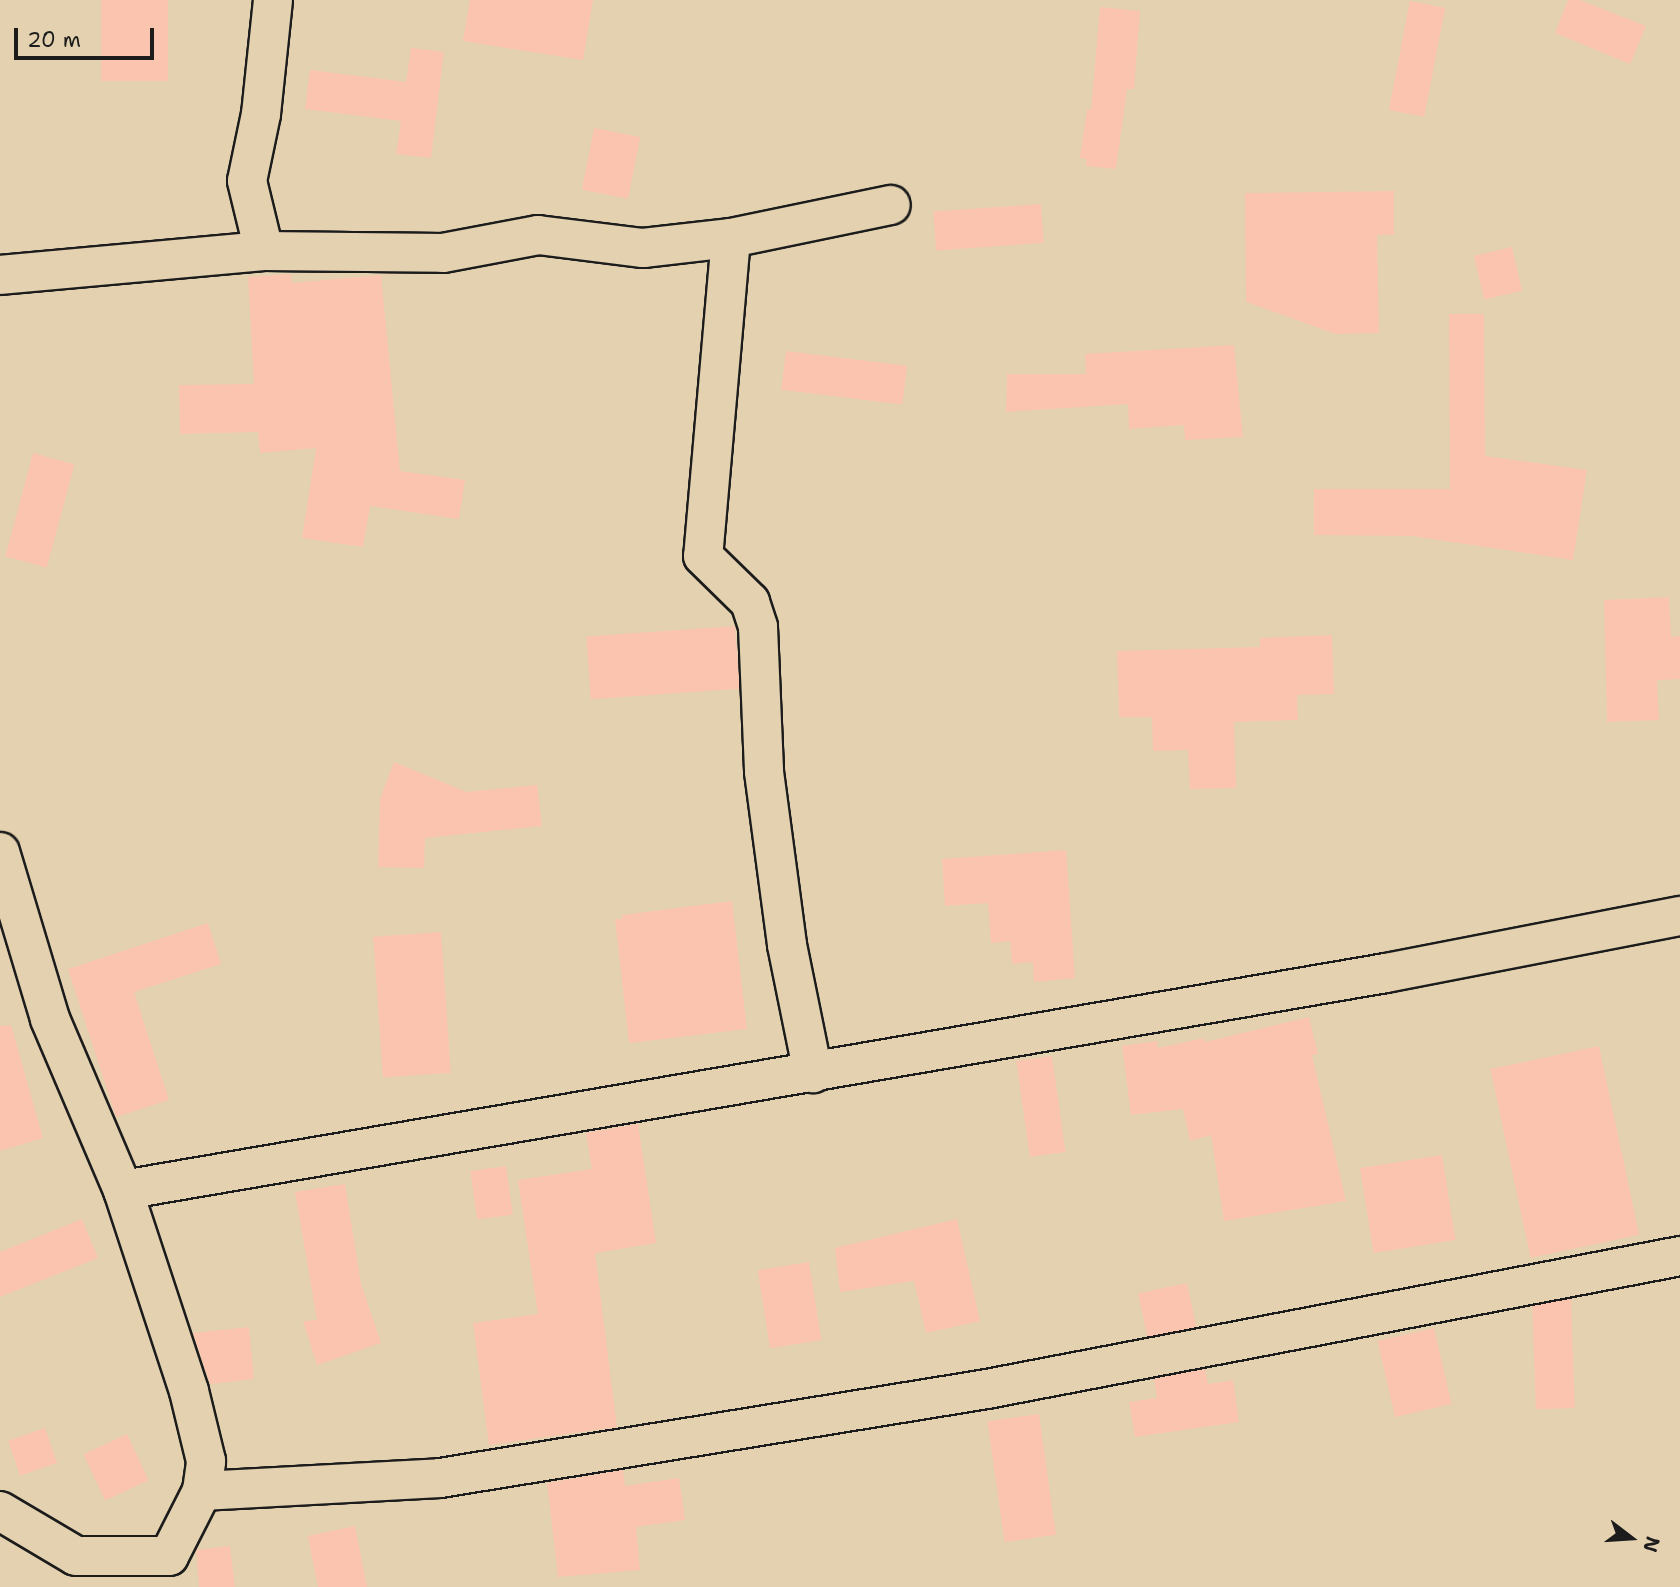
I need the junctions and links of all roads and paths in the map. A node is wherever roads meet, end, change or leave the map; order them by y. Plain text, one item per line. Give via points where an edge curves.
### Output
1 (273, 0) edge
2 (891, 205) dead end
3 (731, 238) junction
4 (264, 251) junction
5 (0, 275) edge
6 (0, 852) edge
7 (1680, 916) edge
8 (813, 1073) junction
9 (123, 1190) junction
10 (1680, 1256) edge
11 (202, 1491) junction
12 (0, 1511) edge
13 (121, 1558) junction
14 (144, 1587) edge

1 - 4 street via 261,114 247,181
2 - 3 street
3 - 4 street via 643,248 538,235 443,253
3 - 8 street via 703,556 750,602 758,626 764,772 787,946
4 - 5 street
6 - 9 street via 50,1019
7 - 8 street via 1386,973
8 - 9 street
9 - 11 street via 189,1391 206,1461
10 - 11 street via 987,1389 454,1476
11 - 13 street via 169,1556
12 - 13 street via 76,1556
13 - 14 street

